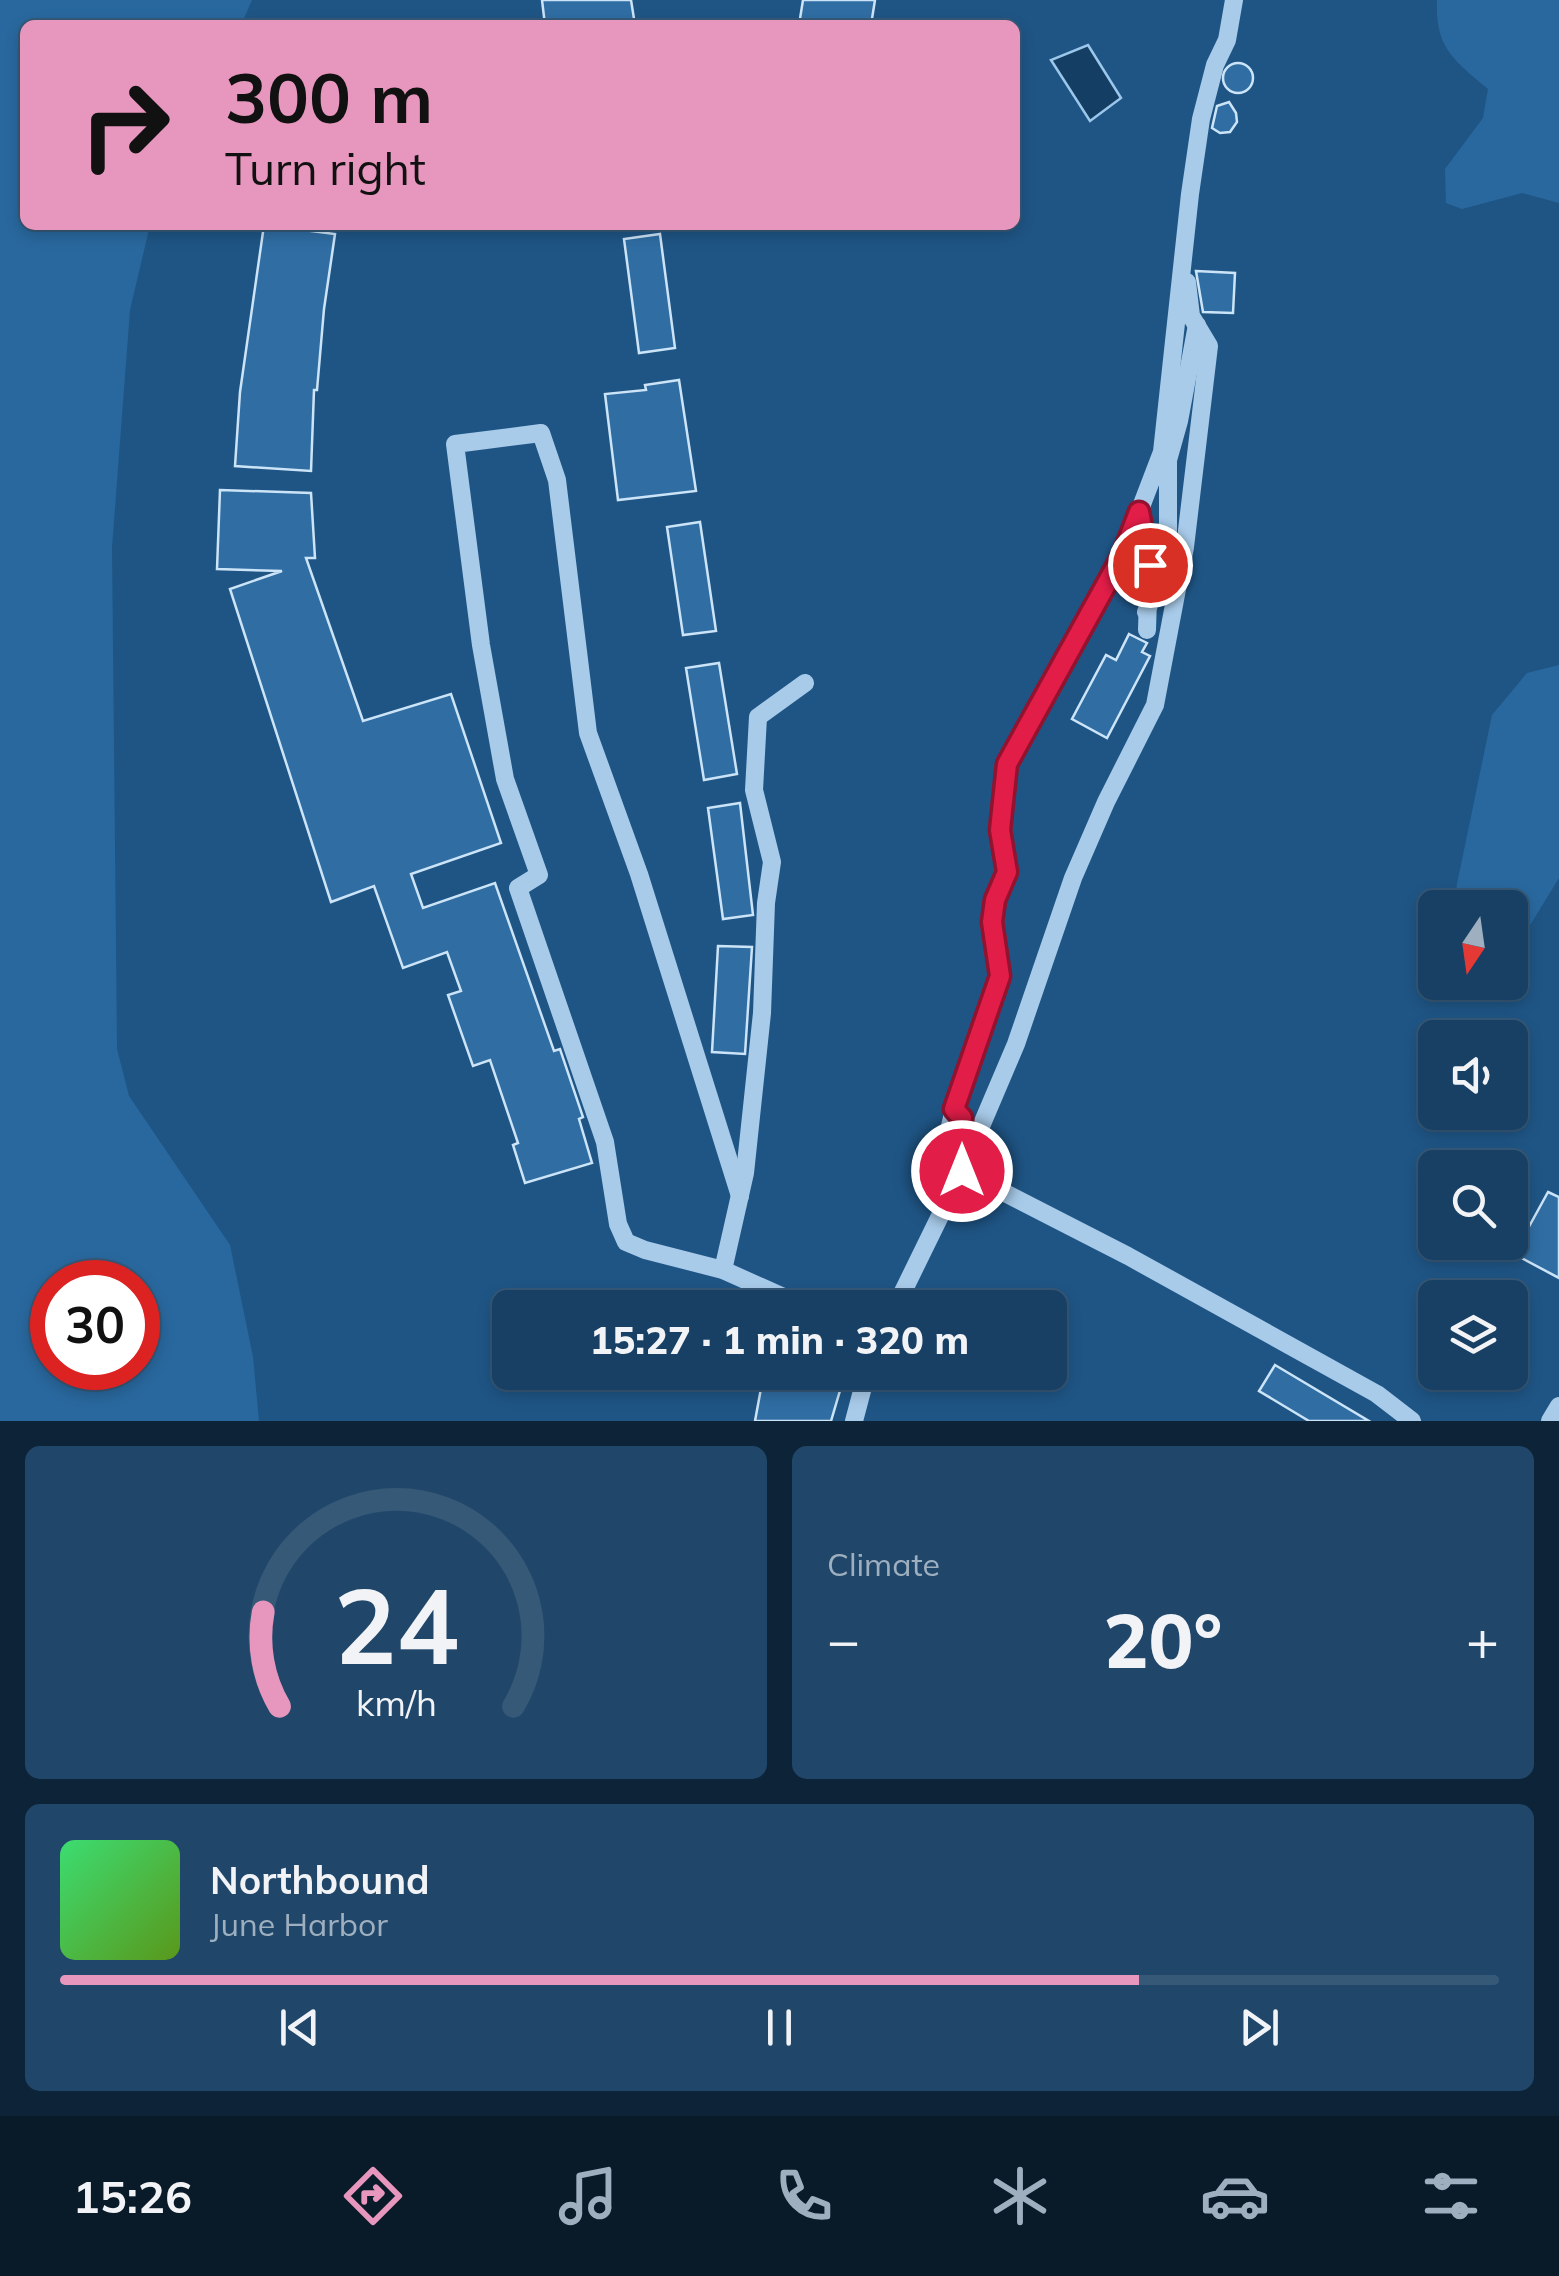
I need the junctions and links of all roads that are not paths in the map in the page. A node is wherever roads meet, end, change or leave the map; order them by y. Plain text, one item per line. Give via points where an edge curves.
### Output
1 (1234, 0) edge
2 (1183, 256) junction
3 (1197, 325) junction
4 (1139, 512) junction
5 (805, 683) dead end
6 (962, 1171) junction
7 (740, 1196) junction
8 (723, 1270) junction
9 (768, 1290) edge
10 (903, 1290) edge
11 (862, 1390) edge
12 (1559, 1406) edge
13 (854, 1421) edge
14 (1412, 1421) edge
15 (1550, 1421) edge

1 - 2 street via 1201,119
2 - 3 street
2 - 4 street via 1162,452
3 - 4 street via 1168,460 1168,540 1147,621 1150,565
3 - 6 street via 1209,346 1185,547 1155,704 1073,878 1016,1044
4 - 6 street via 1123,554 1007,764 1000,830 1007,872 992,922 1000,976 947,1140 951,1160
5 - 7 street via 758,717 754,790 772,862
6 - 10 street
6 - 14 street via 1378,1394
7 - 8 street
7 - 8 street via 588,733 557,480 542,433 454,444 505,779 539,875 518,888 606,1142 618,1224 626,1242
8 - 9 street
11 - 13 street
12 - 15 street

